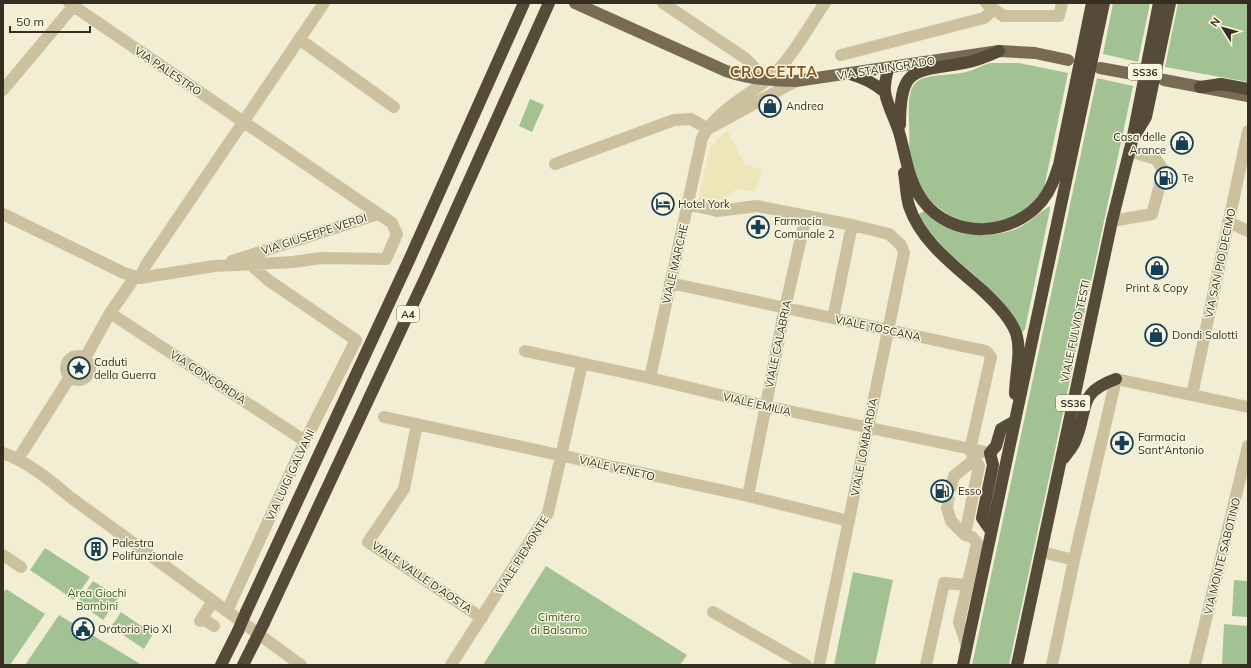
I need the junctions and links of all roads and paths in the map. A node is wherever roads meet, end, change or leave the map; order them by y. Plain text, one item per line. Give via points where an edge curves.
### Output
1 (324, 3) edge
2 (524, 3) edge
3 (549, 3) edge
4 (574, 3) edge
5 (663, 3) edge
6 (825, 3) edge
7 (1062, 3) edge
8 (1092, 3) edge
9 (1104, 3) edge
10 (1159, 3) edge
11 (1170, 3) edge
12 (72, 4) edge
13 (990, 6) edge
14 (678, 7) edge
15 (299, 39) junction
16 (999, 51) junction
17 (841, 55) dead end
18 (1068, 60) dead end
19 (888, 68) junction
20 (1100, 68) dead end
21 (850, 74) junction
22 (1133, 74) dead end
23 (766, 80) junction
24 (1164, 80) dead end
25 (796, 81) junction
26 (1200, 87) junction
27 (1248, 89) edge
28 (3, 90) edge
29 (885, 92) junction
30 (902, 95) junction
31 (1248, 96) edge
32 (394, 107) dead end
33 (244, 122) junction
34 (708, 128) junction
35 (1248, 131) edge
36 (900, 138) junction
37 (1130, 146) junction
38 (555, 164) dead end
39 (1163, 170) dead end
40 (1244, 178) edge
41 (1158, 192) tunnel mouth
42 (688, 204) junction
43 (3, 214) edge
44 (378, 214) junction
45 (806, 216) junction
46 (1112, 221) junction
47 (1228, 222) junction
48 (852, 225) junction
49 (1248, 231) edge
50 (278, 263) junction
51 (250, 264) junction
52 (214, 266) junction
53 (137, 278) junction
54 (670, 283) junction
55 (276, 285) junction
56 (785, 308) junction
57 (110, 313) junction
58 (833, 318) junction
59 (888, 330) junction
60 (525, 351) dead end
61 (85, 358) junction
62 (582, 364) junction
63 (70, 377) junction
64 (650, 378) junction
65 (1116, 379) junction
66 (1192, 395) junction
67 (765, 406) junction
68 (1248, 408) edge
69 (384, 417) dead end
70 (1015, 421) junction
71 (417, 424) junction
72 (868, 428) junction
73 (306, 441) junction
74 (1248, 446) edge
75 (3, 453) edge
76 (990, 453) junction
77 (972, 454) junction
78 (562, 456) junction
79 (18, 459) junction
80 (1060, 464) junction
81 (951, 487) tunnel mouth
82 (748, 496) junction
83 (947, 508) tunnel mouth
84 (849, 521) junction
85 (991, 531) junction
86 (965, 535) junction
87 (1042, 552) junction
88 (3, 555) edge
89 (1074, 560) junction
90 (21, 567) dead end
91 (967, 585) junction
92 (213, 601) junction
93 (228, 611) junction
94 (713, 612) dead end
95 (482, 618) junction
96 (214, 626) dead end
97 (967, 646) junction
98 (221, 665) edge
99 (243, 665) edge
100 (301, 665) edge
101 (451, 665) edge
102 (806, 665) edge
103 (819, 665) edge
104 (926, 665) edge
105 (963, 665) edge
106 (1017, 665) edge
107 (1052, 665) edge
108 (1195, 665) edge

1 - 15 street
2 - 98 highway, A4, bridge via 410,258
3 - 99 highway, A4, bridge via 428,272
4 - 23 main road, VIA STALINGRADO via 726,71
5 - 14 street
6 - 23 street, VIALE MARCHE via 783,64
7 - 13 street via 1059,16 1003,16
8 - 36 highway via 1059,165 1043,200 1030,213 1015,223 996,229 974,229 951,223 935,214 913,185
9 - 70 highway
10 - 37 highway, VIALE FULVIO TESTI / SS36
11 - 37 highway via 1146,118
12 - 28 street
12 - 33 street, VIA PALESTRO
13 - 17 street, VIA STALINGRADO via 984,18
14 - 23 street via 745,58
15 - 32 street
15 - 33 street
16 - 18 main road, VIA STALINGRADO via 1035,53
16 - 19 main road, VIA STALINGRADO
16 - 30 highway via 969,62 920,70 910,78
19 - 21 main road, VIA STALINGRADO
19 - 29 highway
19 - 30 highway via 899,83
20 - 22 main road
21 - 25 main road, VIA STALINGRADO
21 - 29 highway via 871,82
23 - 25 main road, VIA STALINGRADO
23 - 34 street, VIALE MARCHE via 733,104
24 - 26 main road
25 - 34 street
26 - 27 highway via 1221,84
26 - 31 main road
29 - 36 highway
30 - 36 highway
33 - 44 street, VIA PALESTRO
33 - 53 street
34 - 38 street via 691,120 674,120
34 - 42 street, VIALE MARCHE via 699,146
35 - 40 street, VIA SAN PIO DECIMO
36 - 70 highway via 909,206 916,222 941,254 994,301 1016,333 1018,345
37 - 39 street via 1156,159
37 - 46 highway, VIALE FULVIO TESTI / SS36
40 - 47 street, VIA SAN PIO DECIMO
41 - 46 street via 1152,214
42 - 45 street via 717,211 757,206
42 - 54 street, VIALE MARCHE
43 - 53 street
44 - 50 street, VIA GIUSEPPE VERDI via 392,223 397,234 386,259 321,258
44 - 52 street, VIA GIUSEPPE VERDI
45 - 48 street
45 - 56 street, VIALE CALABRIA
46 - 80 highway, VIALE FULVIO TESTI / SS36
47 - 49 street
47 - 66 street, VIA SAN PIO DECIMO
48 - 58 street
48 - 59 street, VIALE LOMBARDIA via 888,234 901,245 904,253
50 - 51 street, VIA GIUSEPPE VERDI
50 - 55 street via 271,270
51 - 52 street, VIA GIUSEPPE VERDI
51 - 55 street
52 - 53 street, VIA GIUSEPPE VERDI
53 - 57 street
54 - 56 street, VIALE TOSCANA
54 - 64 street, VIALE MARCHE
55 - 73 street, VIA LUIGI GALVANI via 356,340
56 - 58 street, VIALE TOSCANA
56 - 67 street, VIALE CALABRIA
57 - 61 street
57 - 73 street, VIA CONCORDIA
58 - 59 street, VIALE TOSCANA
59 - 72 street, VIALE LOMBARDIA
59 - 77 street, VIALE TOSCANA via 986,351 991,357
60 - 62 street, VIALE EMILIA
61 - 63 street via 77,356 70,359 66,370
61 - 63 street via 90,368 88,375 81,380
62 - 64 street, VIALE EMILIA
62 - 78 street, VIALE PIEMONTE
63 - 79 street
64 - 67 street, VIALE EMILIA
65 - 66 street
65 - 80 highway via 1101,384 1090,393 1076,440
65 - 89 street
66 - 68 street
67 - 72 street, VIALE EMILIA
67 - 82 street, VIALE CALABRIA
69 - 71 street, VIALE VENETO
70 - 76 highway via 1001,429 996,446
70 - 85 highway
71 - 78 street, VIALE VENETO
71 - 95 street, VIALE VALLE D'AOSTA via 404,489 368,542
72 - 77 street, VIALE EMILIA
72 - 84 street, VIALE LOMBARDIA
73 - 93 street, VIA LUIGI GALVANI
74 - 108 street, VIA MONTE SABOTINO
75 - 79 street
76 - 77 street, VIALE EMILIA
76 - 85 highway via 994,465 982,518
77 - 81 street via 954,476
77 - 86 street via 979,466
78 - 82 street, VIALE VENETO
78 - 95 street, VIALE PIEMONTE via 548,513
79 - 92 street
80 - 87 highway, VIALE FULVIO TESTI / SS36
82 - 84 street, VIALE VENETO
83 - 86 street via 951,521
84 - 103 street, VIALE LOMBARDIA
85 - 97 highway
86 - 91 street via 972,537 977,543
87 - 89 street
87 - 106 highway, VIALE FULVIO TESTI / SS36
88 - 90 street
89 - 107 street
91 - 97 street via 959,622
91 - 104 street via 944,583
92 - 93 street
92 - 96 street via 201,620
93 - 100 street
94 - 102 street
95 - 101 street, VIALE PIEMONTE
97 - 105 highway

